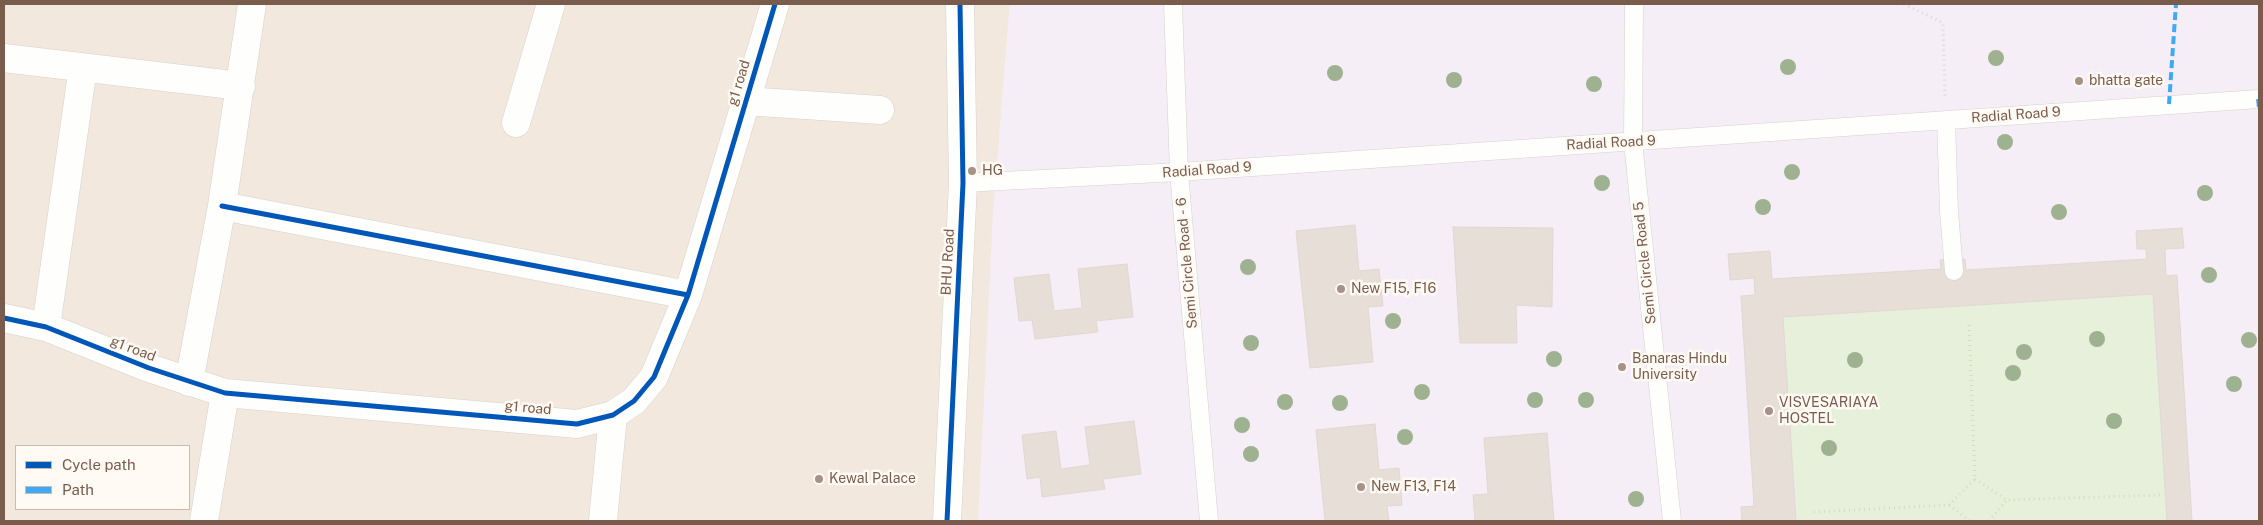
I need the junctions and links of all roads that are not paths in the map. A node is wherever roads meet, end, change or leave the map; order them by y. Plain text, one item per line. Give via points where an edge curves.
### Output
1 (252, 4) edge
2 (551, 4) edge
3 (775, 4) edge
4 (960, 4) edge
5 (1173, 4) edge
6 (1634, 4) edge
7 (4, 58) edge
8 (83, 67) junction
9 (241, 86) junction
10 (2259, 99) edge
11 (745, 101) junction
12 (880, 110) dead end
13 (1946, 120) junction
14 (516, 123) dead end
15 (1633, 142) junction
16 (1179, 172) junction
17 (964, 183) junction
18 (222, 206) junction
19 (1954, 272) dead end
20 (688, 295) junction
21 (4, 318) edge
22 (46, 327) junction
23 (189, 382) junction
24 (225, 393) junction
25 (613, 415) junction
26 (204, 521) edge
27 (603, 521) edge
28 (947, 521) edge
29 (1209, 521) edge
30 (1672, 521) edge

1 - 9 street
2 - 14 street
3 - 11 street, g1 road
4 - 17 street, BHU Road
5 - 16 lane, Semi Circle Road - 6
6 - 15 lane, Semi Circle Road 5
7 - 8 street
8 - 9 street
8 - 22 street
9 - 18 street
10 - 13 lane, Radial Road 9
11 - 12 street
11 - 20 street, g1 road
13 - 15 lane, Radial Road 9
13 - 19 lane
15 - 16 lane, Radial Road 9
15 - 30 lane, Semi Circle Road 5
16 - 17 lane, Radial Road 9
16 - 29 lane, Semi Circle Road - 6
17 - 28 street, BHU Road
18 - 20 street
18 - 23 street
20 - 25 street, g1 road via 654,377 634,401
21 - 22 street, g1 road
22 - 23 street, g1 road
23 - 24 street, g1 road
24 - 25 street, g1 road via 577,424
24 - 26 street
25 - 27 street

